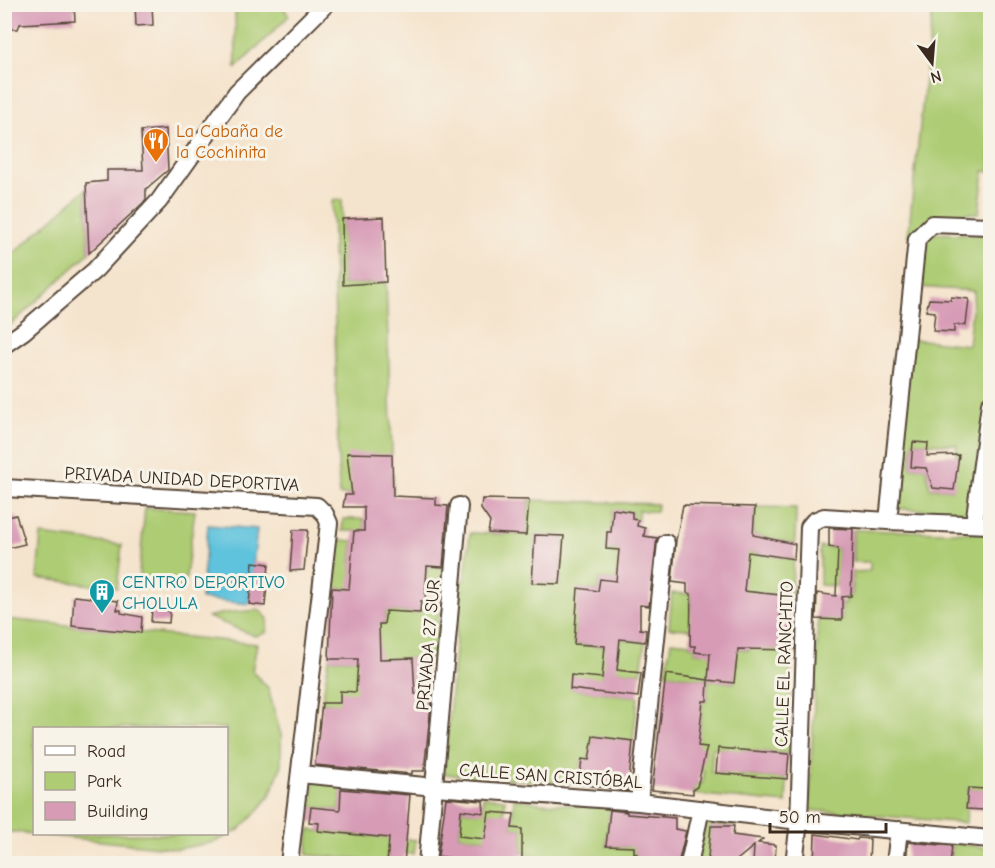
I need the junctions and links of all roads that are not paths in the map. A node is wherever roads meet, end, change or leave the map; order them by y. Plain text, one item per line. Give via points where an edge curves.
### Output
1 (326, 4) edge
2 (990, 226) edge
3 (4, 345) edge
4 (990, 404) edge
5 (4, 488) edge
6 (459, 506) dead end
7 (888, 522) junction
8 (982, 524) edge
9 (666, 543) dead end
10 (300, 774) junction
11 (435, 787) junction
12 (639, 802) junction
13 (701, 809) junction
14 (799, 821) junction
15 (899, 830) junction
16 (990, 839) edge
17 (290, 864) edge
18 (427, 864) edge
19 (689, 864) edge
20 (794, 864) edge
21 (895, 864) edge

1 - 3 street via 237,92 159,201 95,270
2 - 7 street via 932,224 917,239
4 - 8 street
5 - 10 street, PRIVADA UNIDAD DEPORTIVA via 317,506 328,523
6 - 11 street, PRIVADA 27 SUR
7 - 8 street
7 - 14 street, CALLE EL RANCHITO via 824,517 809,527
9 - 12 street
10 - 11 street, CALLE SAN CRISTÓBAL
10 - 17 street, PRIVADA UNIDAD DEPORTIVA
11 - 12 street, CALLE SAN CRISTÓBAL
11 - 18 street, PRIVADA 27 SUR
12 - 13 street, CALLE SAN CRISTÓBAL
13 - 14 street, CALLE SAN CRISTÓBAL
13 - 19 street
14 - 15 street, CALLE SAN CRISTÓBAL
14 - 20 street
15 - 16 street, CALLE SAN CRISTÓBAL
15 - 21 street

